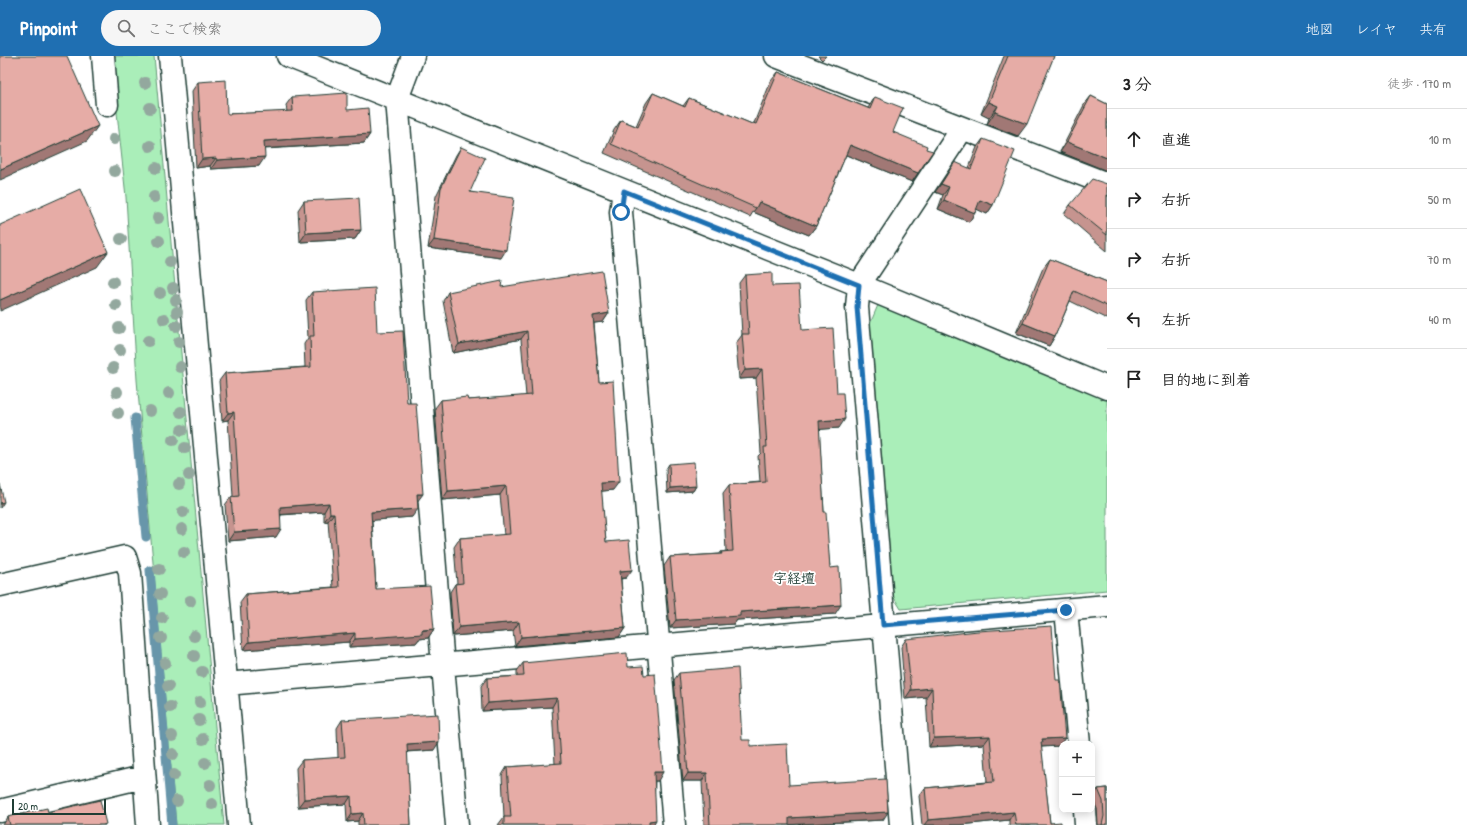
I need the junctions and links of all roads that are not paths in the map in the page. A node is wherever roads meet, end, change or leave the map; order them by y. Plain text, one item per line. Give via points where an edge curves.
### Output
1 (103, 56) edge
2 (170, 56) edge
3 (288, 56) edge
4 (413, 56) edge
5 (776, 56) edge
6 (397, 99) junction
7 (107, 105) dead end
8 (962, 129) junction
9 (1107, 184) edge
10 (624, 191) junction
11 (859, 285) junction
12 (1107, 388) edge
13 (0, 585) edge
14 (1107, 606) edge
15 (1066, 610) junction
16 (883, 625) junction
17 (657, 645) junction
18 (443, 666) junction
19 (226, 684) junction
20 (1079, 741) edge
21 (143, 776) junction
22 (0, 811) edge
23 (1085, 813) edge
24 (148, 825) edge
25 (239, 825) edge
26 (458, 825) edge
27 (674, 825) edge
28 (901, 825) edge
29 (1086, 825) edge

1 - 7 street
2 - 19 street
3 - 6 street
4 - 6 street
5 - 8 street
6 - 10 street
6 - 18 street
8 - 9 street
8 - 11 street
10 - 11 street
10 - 17 street via 621,212
11 - 12 street
11 - 16 street via 857,307
13 - 21 street via 125,557 130,573
14 - 15 street
15 - 16 street
15 - 20 street
16 - 17 street
16 - 28 street
17 - 18 street
17 - 27 street
18 - 19 street
18 - 26 street
19 - 25 street
21 - 22 street
21 - 24 street
23 - 29 street

